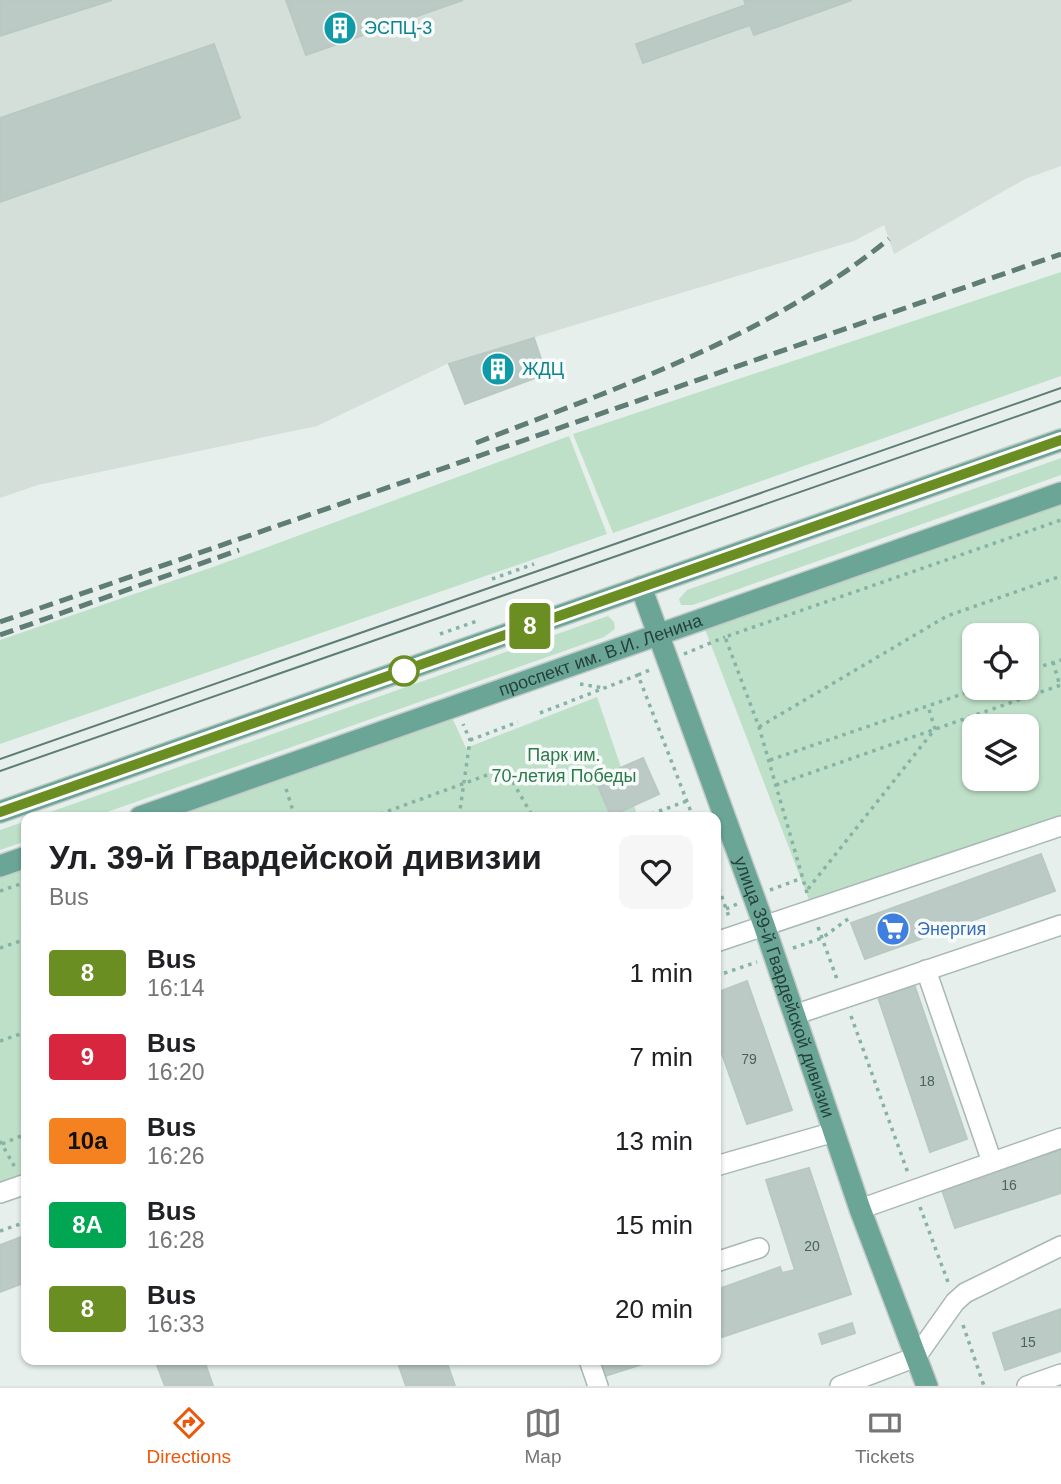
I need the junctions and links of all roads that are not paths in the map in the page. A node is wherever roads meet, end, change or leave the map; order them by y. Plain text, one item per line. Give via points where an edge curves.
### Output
1 (1061, 440) edge
2 (1061, 493) edge
3 (642, 587) junction
4 (659, 635) junction
5 (0, 812) edge
6 (154, 812) edge
7 (1060, 829) edge
8 (21, 859) edge
9 (0, 866) edge
10 (764, 925) junction
11 (1061, 925) edge
12 (721, 940) edge
13 (926, 971) junction
14 (794, 1015) junction
15 (834, 1132) junction
16 (1061, 1138) edge
17 (992, 1162) junction
18 (721, 1165) edge
19 (21, 1181) edge
20 (0, 1193) edge
21 (860, 1209) junction
22 (1061, 1246) edge
23 (759, 1248) dead end
24 (721, 1260) edge
25 (916, 1357) junction
26 (591, 1365) edge
27 (1061, 1374) edge
28 (598, 1386) edge
29 (840, 1386) edge
30 (927, 1386) edge
31 (1027, 1386) edge

1 - 3 main road
2 - 4 main road, проспект им. В.И. Ленина
3 - 4 main road, улица 39-й Гвардейской дивизии
3 - 5 main road
4 - 6 main road, проспект им. В.И. Ленина
4 - 10 main road, улица 39-й Гвардейской дивизии
7 - 10 street via 809,900
8 - 9 main road
10 - 12 street
10 - 14 main road, улица 39-й Гвардейской дивизии
11 - 13 street
13 - 14 street
13 - 17 street
14 - 15 main road, улица 39-й Гвардейской дивизии
15 - 18 street
15 - 21 main road, улица 39-й Гвардейской дивизии
16 - 17 street
17 - 21 street
19 - 20 street
21 - 25 main road, улица 39-й Гвардейской дивизии
22 - 25 street via 965,1293
23 - 24 street
25 - 29 street
25 - 30 main road, улица 39-й Гвардейской дивизии
26 - 28 street
27 - 31 street

